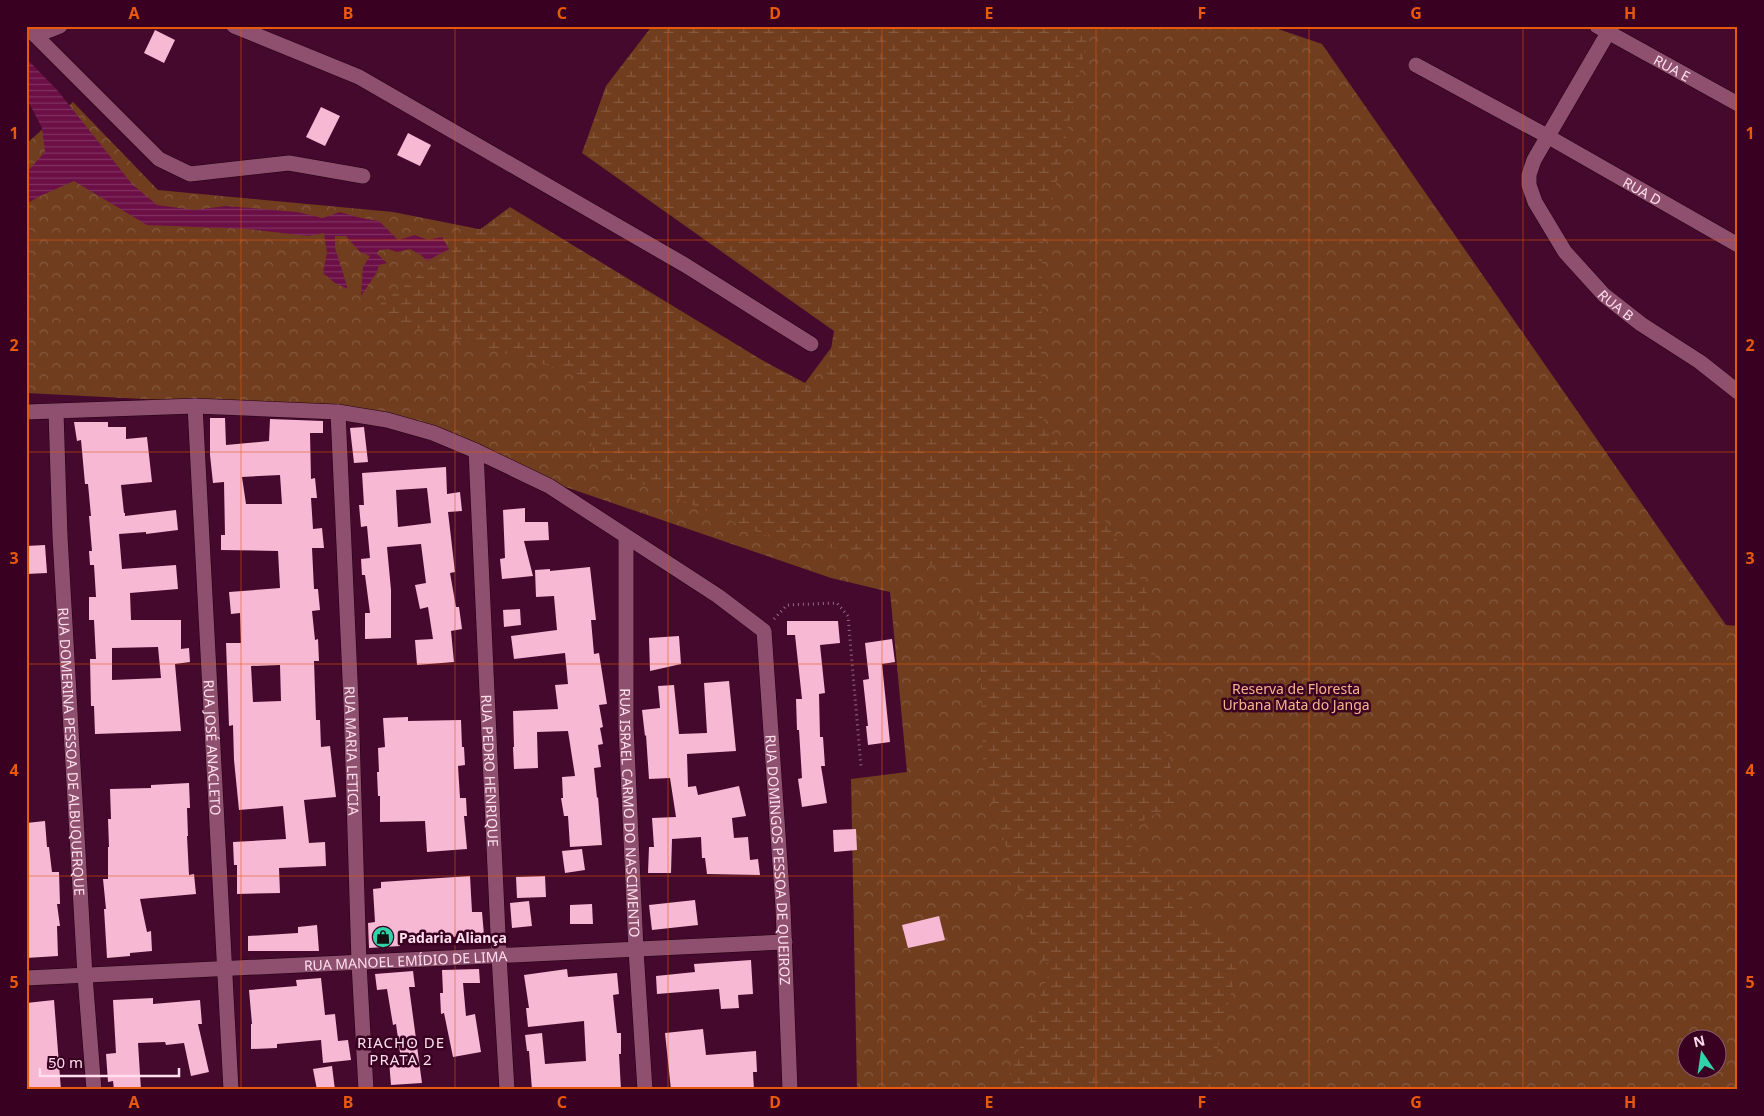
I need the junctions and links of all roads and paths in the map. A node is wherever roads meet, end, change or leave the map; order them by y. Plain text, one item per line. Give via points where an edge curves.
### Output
1 (60, 26) edge
2 (234, 26) edge
3 (1606, 29) edge
4 (32, 31) edge
5 (1416, 65) dead end
6 (1738, 104) edge
7 (1547, 136) junction
8 (362, 176) dead end
9 (1738, 245) edge
10 (810, 344) dead end
11 (1738, 392) edge
12 (195, 406) junction
13 (26, 412) edge
14 (56, 412) junction
15 (338, 412) junction
16 (476, 451) junction
17 (626, 537) junction
18 (764, 631) junction
19 (861, 766) dead end
20 (785, 942) junction
21 (636, 950) junction
22 (499, 956) junction
23 (359, 963) junction
24 (226, 969) junction
25 (86, 976) junction
26 (26, 978) edge
27 (94, 1090) edge
28 (231, 1090) edge
29 (366, 1090) edge
30 (507, 1090) edge
31 (645, 1090) edge
32 (790, 1090) edge

1 - 4 street
2 - 10 street via 359,77 685,265
3 - 6 street, RUA E
3 - 7 street
4 - 8 street via 158,159 190,174 289,163
5 - 7 street
7 - 9 street, RUA D
7 - 11 street, RUA B via 1534,160 1529,186 1565,252 1604,296
12 - 14 street
12 - 15 street
12 - 24 street, RUA JOSÉ ANACLETO
13 - 14 street
14 - 25 street, RUA DOMERINA PESSOA DE ALBUQUERQUE via 60,536
15 - 16 street via 387,420
15 - 23 street, RUA MARIA LETICIA
16 - 17 street via 549,486
16 - 22 street, RUA PEDRO HENRIQUE
17 - 18 street via 718,596
17 - 21 street, RUA ISRAEL CARMO DO NASCIMENTO via 626,726
18 - 19 path via 787,605 838,603 848,616
18 - 20 street, RUA DOMINGOS PESSOA DE QUEIROZ
20 - 21 street, RUA MANOEL EMÍDIO DE LIMA
20 - 32 street, RUA DOMINGOS PESSOA DE QUEIROZ
21 - 22 street, RUA MANOEL EMÍDIO DE LIMA
21 - 31 street, RUA ISRAEL CARMO DO NASCIMENTO
22 - 23 street, RUA MANOEL EMÍDIO DE LIMA
22 - 30 street, RUA PEDRO HENRIQUE
23 - 24 street, RUA MANOEL EMÍDIO DE LIMA
23 - 29 street, RUA MARIA LETICIA
24 - 25 street, RUA MANOEL EMÍDIO DE LIMA
24 - 28 street, RUA JOSÉ ANACLETO
25 - 26 street, RUA MANOEL EMÍDIO DE LIMA
25 - 27 street, RUA DOMERINA PESSOA DE ALBUQUERQUE

